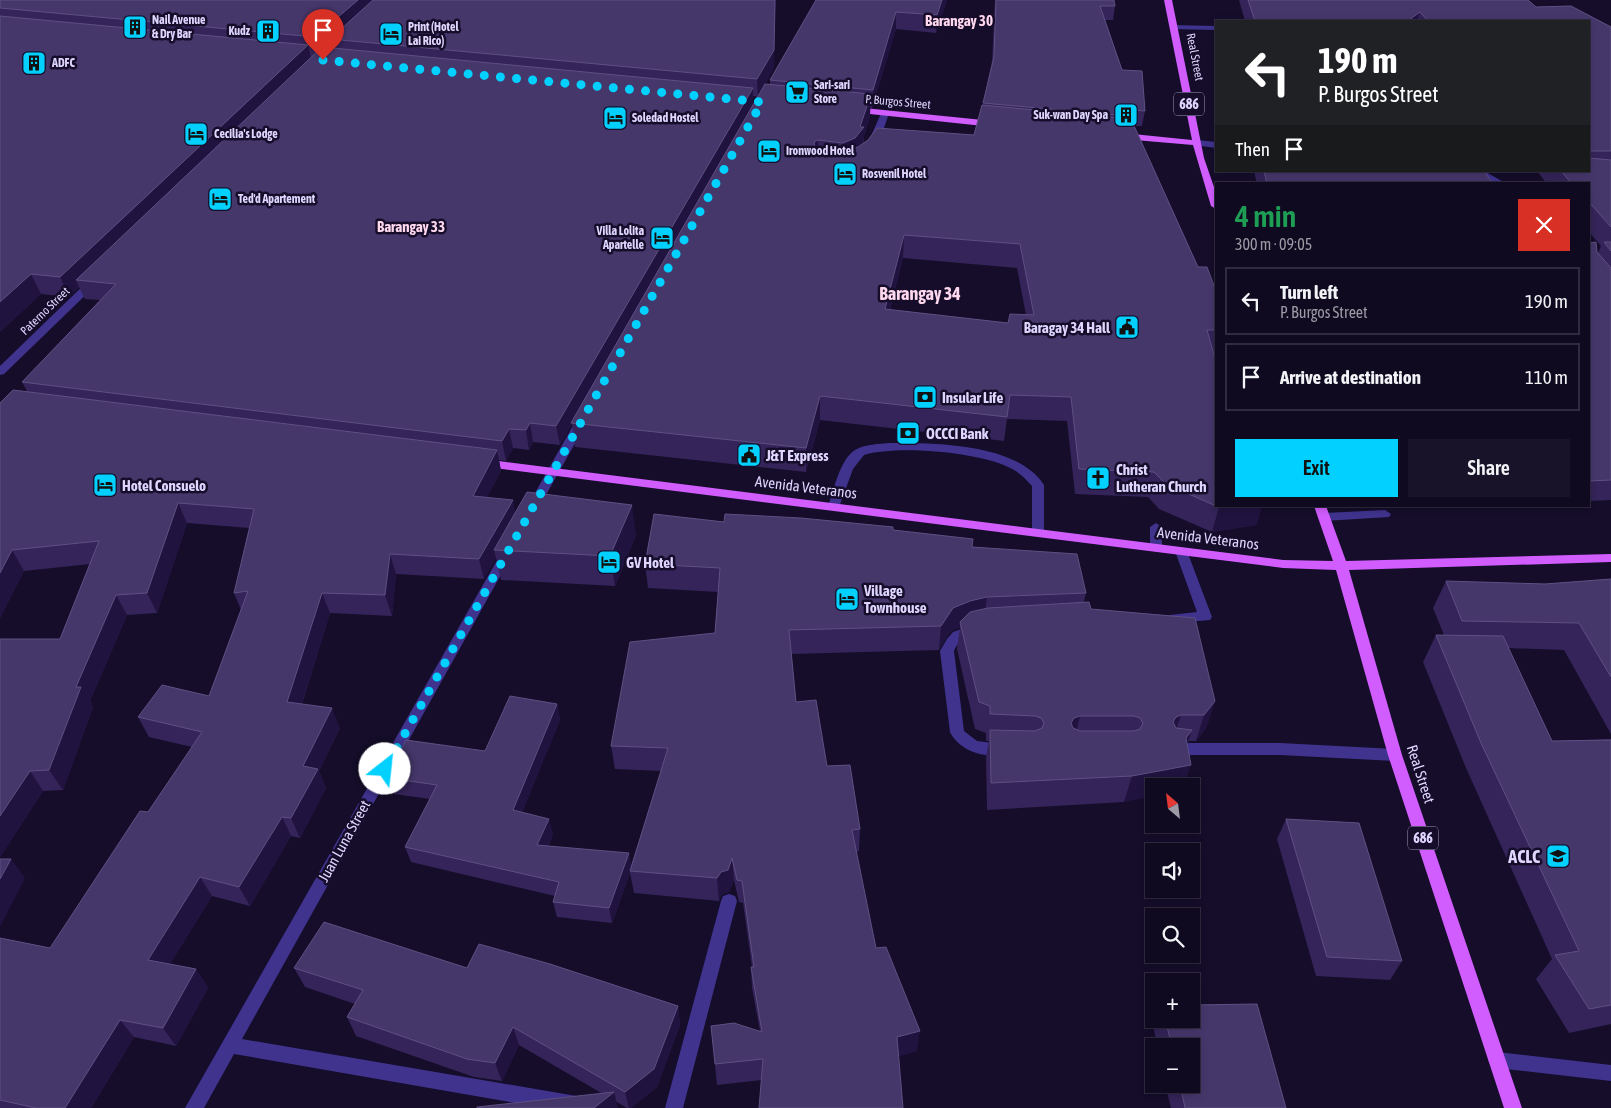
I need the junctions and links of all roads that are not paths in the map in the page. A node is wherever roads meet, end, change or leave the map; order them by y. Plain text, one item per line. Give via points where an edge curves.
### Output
1 (1168, 0) edge
2 (1174, 27) junction
3 (1215, 28) edge
4 (847, 110) edge
5 (885, 113) junction
6 (1002, 125) edge
7 (1109, 135) edge
8 (1197, 143) junction
9 (1215, 145) edge
10 (868, 150) edge
11 (1478, 172) edge
12 (1499, 182) edge
13 (1215, 203) edge
14 (99, 276) edge
15 (0, 372) edge
16 (585, 414) edge
17 (474, 462) edge
18 (553, 472) junction
19 (834, 507) junction
20 (1322, 512) edge
21 (1386, 514) dead end
22 (524, 522) edge
23 (1156, 527) dead end
24 (1038, 533) junction
25 (515, 538) edge
26 (1156, 548) junction
27 (1181, 551) junction
28 (1611, 558) edge
29 (1341, 566) junction
30 (1157, 619) edge
31 (984, 628) edge
32 (1017, 750) edge
33 (1173, 750) edge
34 (1395, 755) junction
35 (729, 901) dead end
36 (230, 1045) junction
37 (1497, 1060) junction
38 (1611, 1073) edge
39 (194, 1108) edge
40 (594, 1108) edge
41 (674, 1108) edge
42 (1513, 1108) edge

1 - 2 main road, Real Street / 686
2 - 3 street
2 - 8 main road, Real Street / 686
4 - 5 main road, P. Burgos Street
5 - 6 main road, P. Burgos Street
5 - 10 street
7 - 8 main road
8 - 9 street
8 - 13 main road, Real Street / 686
11 - 12 street
14 - 15 street, Paterno Street
16 - 18 street
17 - 18 main road, Avenida Veteranos
18 - 19 main road, Avenida Veteranos
18 - 22 street
19 - 24 main road, Avenida Veteranos
19 - 24 street via 851,461 860,452 899,446 993,456 1026,472 1038,485
20 - 21 street
20 - 29 main road, Real Street / 686
23 - 26 street
24 - 26 main road, Avenida Veteranos
25 - 36 street, Juan Luna Street
26 - 27 main road, Avenida Veteranos
27 - 29 main road, Avenida Veteranos via 1283,564
27 - 30 street via 1205,617
28 - 29 main road, Avenida Veteranos
29 - 34 main road, Real Street / 686
31 - 32 street via 959,634 947,651 957,732 972,748
33 - 34 street via 1280,749
34 - 37 main road, Real Street / 686
35 - 41 street
36 - 39 street, Juan Luna Street
36 - 40 street
37 - 38 street
37 - 42 main road, Real Street / 686

